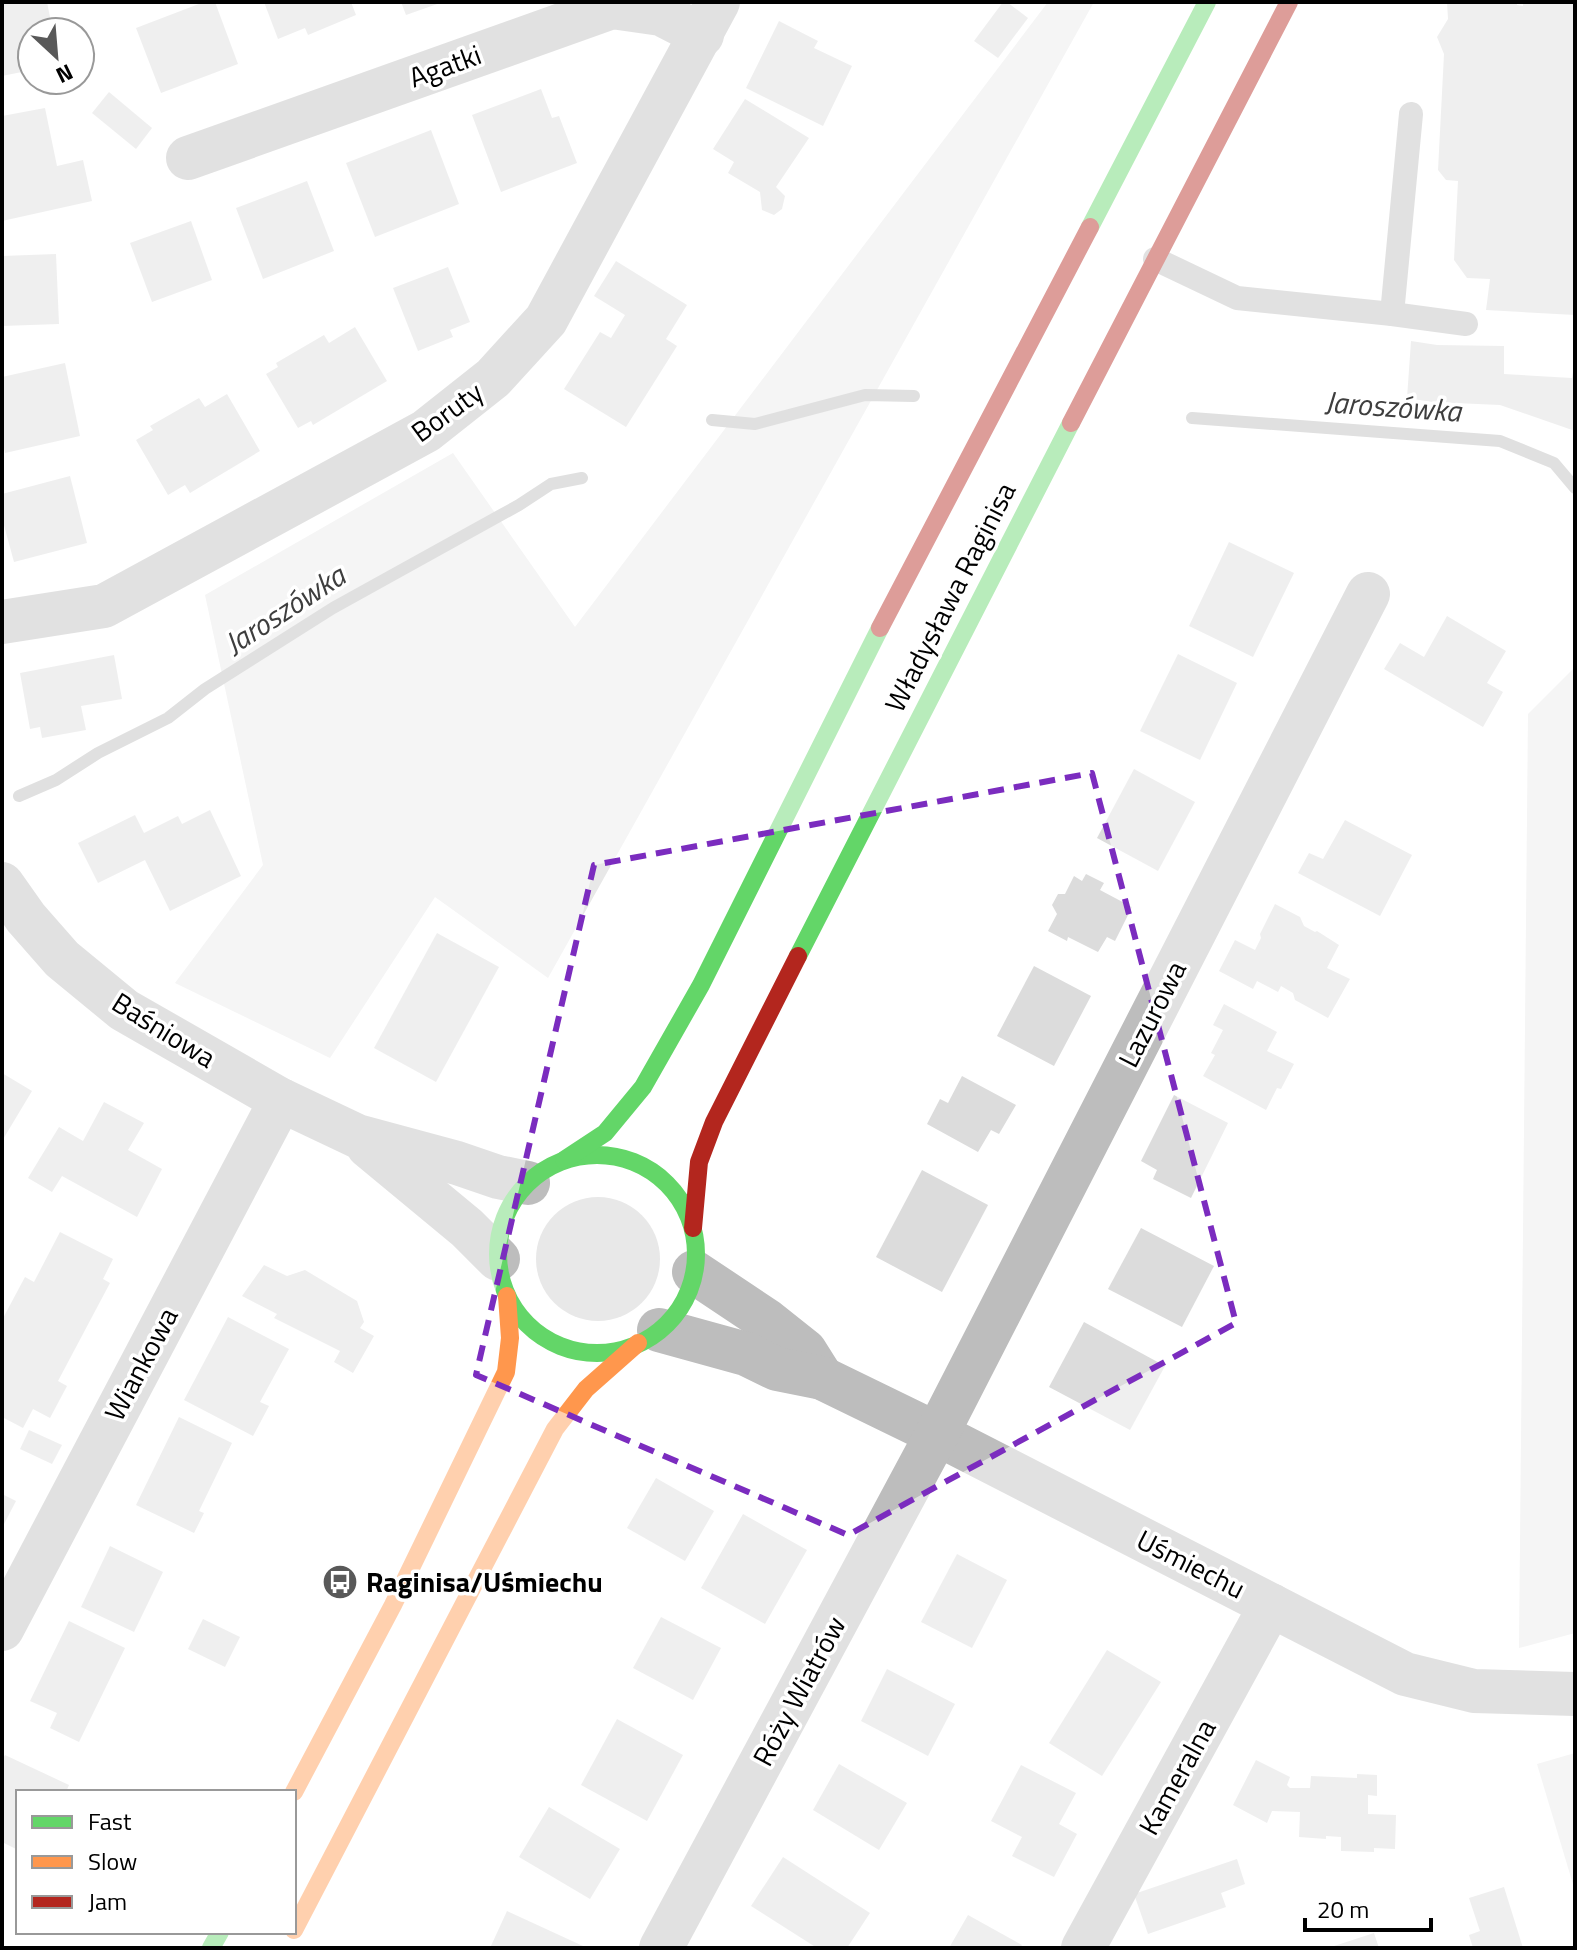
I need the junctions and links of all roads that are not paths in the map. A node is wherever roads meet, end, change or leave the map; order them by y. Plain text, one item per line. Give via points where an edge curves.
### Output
1 (1207, 2) edge
2 (1289, 2) edge
3 (710, 18) edge
4 (1411, 114) dead end
5 (188, 158) dead end
6 (1155, 259) junction
7 (1392, 314) junction
8 (1466, 324) dead end
9 (1368, 594) dead end
10 (2, 622) edge
11 (10, 913) edge
12 (281, 1100) junction
13 (357, 1136) junction
14 (546, 1172) junction
15 (693, 1228) junction
16 (694, 1272) junction
17 (503, 1277) junction
18 (649, 1337) junction
19 (822, 1378) junction
20 (937, 1434) junction
21 (1271, 1605) junction
22 (2, 1629) edge
23 (1575, 1694) edge
24 (295, 1790) edge
25 (296, 1927) edge
26 (661, 1948) edge
27 (1083, 1948) edge

1 - 14 main road, Władysława Raginisa via 855,676 701,985 643,1087 619,1117 605,1133
2 - 6 main road, Władysława Raginisa
3 - 5 street, Agatki via 612,7
3 - 10 street, Boruty via 546,320 493,378 426,431 104,606
4 - 7 lane
6 - 7 lane via 1237,298
6 - 15 main road, Władysława Raginisa via 714,1122 699,1162
7 - 8 lane
9 - 20 street, Lazurowa
11 - 12 street, Baśniowa via 124,1010
12 - 13 street, Baśniowa
12 - 22 street, Wiankowa
13 - 14 street, Baśniowa via 498,1177
13 - 17 street, Baśniowa via 467,1228
14 - 15 main road via 587,1155 633,1161 671,1188
14 - 17 main road via 511,1205 501,1231
15 - 16 main road
16 - 18 main road via 676,1313
16 - 19 street, Uśmiechu via 805,1351
17 - 18 main road via 519,1314 552,1342 595,1353 617,1351
17 - 24 main road via 510,1338 506,1372 393,1605
18 - 19 street, Uśmiechu via 746,1354 777,1369
18 - 25 main road via 586,1389 555,1429
19 - 20 street, Uśmiechu
20 - 21 street, Uśmiechu
20 - 26 street, Róży Wiatrów
21 - 23 street, Uśmiechu via 1405,1674 1474,1691
21 - 27 street, Kameralna

